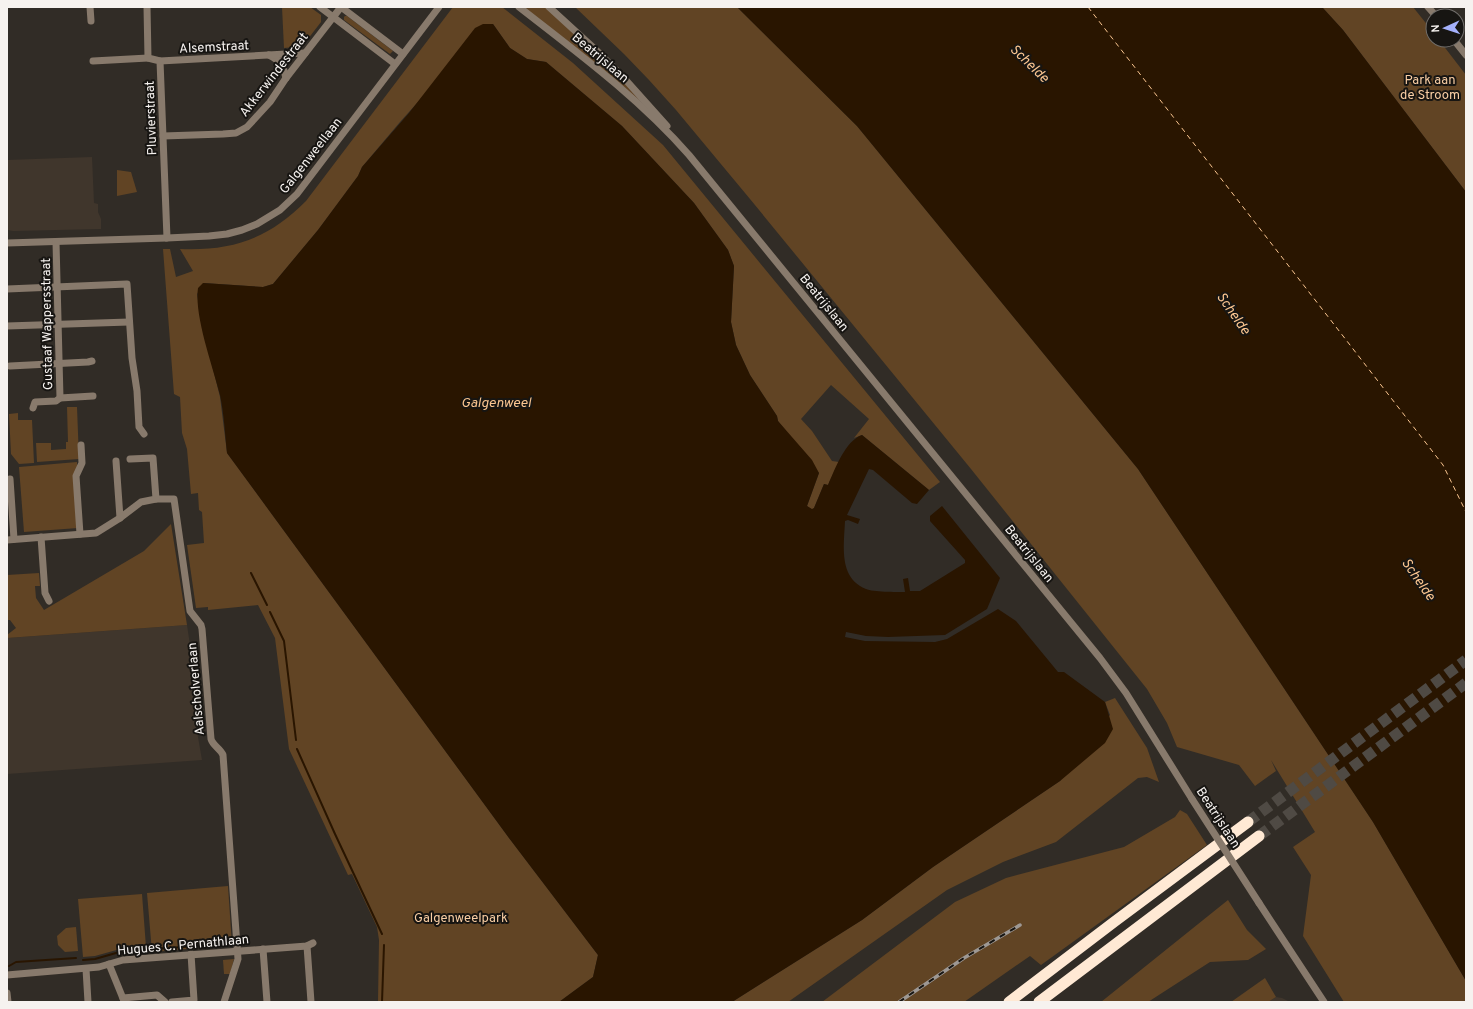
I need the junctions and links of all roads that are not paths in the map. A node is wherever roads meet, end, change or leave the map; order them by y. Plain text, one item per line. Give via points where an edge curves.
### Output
1 (90, 7) edge
2 (147, 7) edge
3 (320, 7) edge
4 (341, 7) edge
5 (439, 7) edge
6 (519, 7) edge
7 (549, 7) edge
8 (334, 17) junction
9 (91, 21) dead end
10 (305, 53) junction
11 (403, 54) junction
12 (269, 55) junction
13 (148, 58) junction
14 (93, 60) dead end
15 (160, 61) junction
16 (395, 64) junction
17 (286, 78) junction
18 (163, 136) junction
19 (681, 146) junction
20 (167, 238) junction
21 (56, 242) junction
22 (7, 243) edge
23 (57, 287) junction
24 (7, 289) edge
25 (129, 322) junction
26 (58, 324) junction
27 (7, 326) edge
28 (92, 360) dead end
29 (59, 363) junction
30 (10, 366) dead end
31 (93, 396) dead end
32 (60, 398) junction
33 (33, 408) dead end
34 (144, 434) dead end
35 (81, 445) dead end
36 (130, 460) dead end
37 (116, 461) dead end
38 (10, 479) dead end
39 (156, 499) junction
40 (120, 518) junction
41 (80, 534) junction
42 (41, 537) junction
43 (11, 540) edge
44 (49, 601) dead end
45 (1248, 822) tunnel mouth
46 (1259, 836) tunnel mouth
47 (263, 949) junction
48 (238, 951) junction
49 (191, 954) junction
50 (109, 964) junction
51 (86, 968) junction
52 (7, 975) edge
53 (7, 993) edge
54 (124, 1000) edge
55 (196, 1000) edge
56 (8, 1002) edge
57 (88, 1002) edge
58 (165, 1002) edge
59 (172, 1002) edge
60 (224, 1002) edge
61 (267, 1002) edge
62 (311, 1002) edge
63 (1009, 1002) edge
64 (1039, 1002) edge
65 (1324, 1002) edge

1 - 9 street
2 - 13 street
3 - 8 street
4 - 8 street, Akkerwindestraat
4 - 11 street
5 - 11 street, Galgenweellaan
6 - 19 street, Beatrijslaan via 604,74
7 - 19 street, Beatrijslaan via 624,78
8 - 10 street, Akkerwindestraat
8 - 16 street
10 - 12 street, Alsemstraat
10 - 17 street, Akkerwindestraat
11 - 16 street, Galgenweellaan
12 - 15 street, Alsemstraat
12 - 17 street via 279,60
13 - 14 street
13 - 15 street
15 - 18 street, Pluvierstraat
16 - 20 street, Galgenweellaan via 298,194 280,210 242,230 209,236
17 - 18 street, Akkerwindestraat via 270,102 247,127 223,134
18 - 20 street, Pluvierstraat
19 - 65 street, Beatrijslaan, bridge via 1100,658 1126,693
20 - 21 street, Galgenweellaan
21 - 22 street, Galgenweellaan
21 - 23 street, Gustaaf Wappersstraat
23 - 24 street
23 - 25 street via 127,284
23 - 26 street, Gustaaf Wappersstraat
25 - 26 street
25 - 34 street via 139,427
26 - 27 street
26 - 29 street, Gustaaf Wappersstraat
28 - 29 street
29 - 30 street
29 - 32 street, Gustaaf Wappersstraat
31 - 32 street
32 - 33 street, Gustaaf Wappersstraat via 56,401 35,402
35 - 41 street via 82,463 76,476
36 - 39 street via 153,458
37 - 40 street
38 - 43 street
39 - 40 street via 142,502
39 - 48 street, Aalscholverlaan via 174,499 190,611 202,625 211,739 223,755
40 - 41 street via 96,533
41 - 42 street
42 - 43 street
42 - 44 street
45 - 63 highway
46 - 64 highway
47 - 48 street, Hugues C. Pernathlaan
47 - 61 street
47 - 62 street, Hugues C. Pernathlaan via 310,944
48 - 49 street, Hugues C. Pernathlaan
48 - 60 street, Aalscholverlaan via 238,962
49 - 50 street, Hugues C. Pernathlaan via 123,960
49 - 55 street
50 - 51 street, Hugues C. Pernathlaan
50 - 54 street
51 - 52 street, Hugues C. Pernathlaan
51 - 57 street
53 - 56 street
54 - 58 street via 157,995
55 - 59 street

